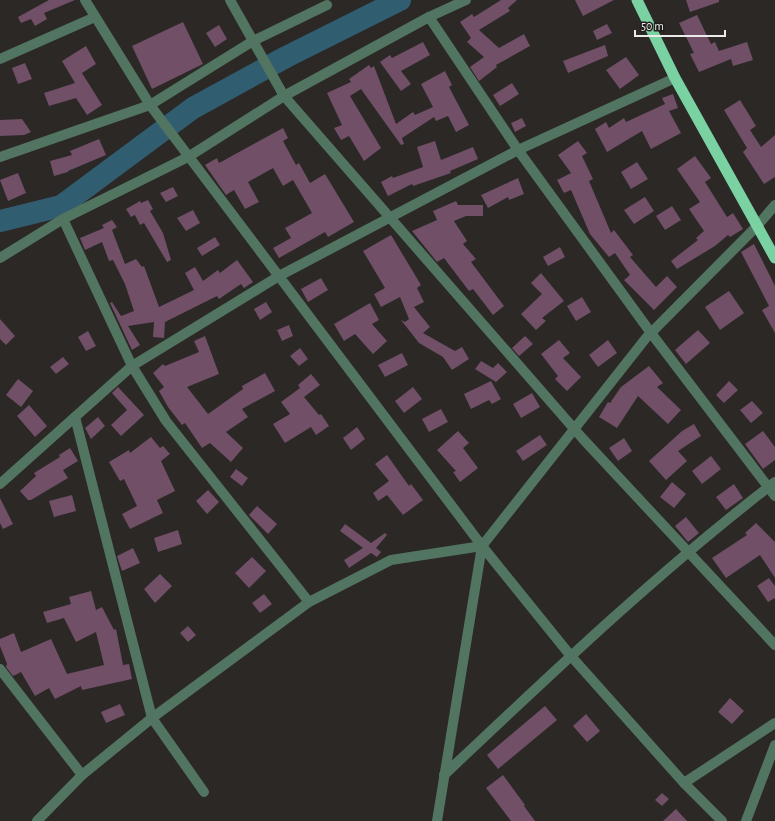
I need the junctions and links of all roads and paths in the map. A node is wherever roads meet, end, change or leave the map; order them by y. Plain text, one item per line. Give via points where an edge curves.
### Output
1 (85, 0) edge
2 (230, 0) edge
3 (466, 0) edge
4 (637, 0) edge
5 (326, 4) dead end
6 (95, 17) junction
7 (429, 17) junction
8 (253, 41) junction
9 (0, 59) edge
10 (675, 78) junction
11 (284, 96) junction
12 (150, 105) junction
13 (518, 150) junction
14 (0, 157) edge
15 (188, 157) junction
16 (775, 205) edge
17 (389, 217) junction
18 (63, 219) junction
19 (758, 225) junction
20 (0, 258) edge
21 (775, 258) edge
22 (279, 276) junction
23 (651, 333) junction
24 (132, 366) junction
25 (75, 417) junction
26 (575, 429) junction
27 (0, 484) edge
28 (771, 485) edge
29 (775, 496) edge
30 (482, 546) junction
31 (689, 552) junction
32 (309, 602) junction
33 (775, 645) edge
34 (570, 656) junction
35 (0, 669) edge
36 (152, 718) junction
37 (775, 723) edge
38 (775, 745) edge
39 (82, 775) junction
40 (444, 775) junction
41 (684, 783) junction
42 (204, 792) dead end
43 (37, 821) edge
44 (437, 821) edge
45 (722, 821) edge
46 (746, 821) edge

1 - 6 street
2 - 8 street
3 - 7 street
4 - 10 highway
5 - 8 street
6 - 9 street
6 - 12 street
7 - 11 street
7 - 13 street
8 - 11 street
8 - 12 street
10 - 13 street
10 - 19 highway
11 - 15 street
11 - 17 street
12 - 14 street
12 - 15 street
13 - 17 street
13 - 23 street
15 - 18 street
15 - 22 street
16 - 19 street
17 - 22 street
17 - 26 street
18 - 20 street
18 - 24 street
19 - 21 highway
19 - 23 street
22 - 24 street
22 - 30 street
23 - 26 street
23 - 28 street
24 - 25 street
24 - 32 street via 166,421
25 - 27 street
25 - 36 street
26 - 30 street
26 - 31 street
28 - 29 street
28 - 31 street
30 - 32 street via 391,560
30 - 34 street
30 - 40 street
31 - 33 street
31 - 34 street
32 - 36 street
34 - 40 street
34 - 41 street
35 - 39 street
36 - 39 street
36 - 42 street
37 - 41 street
38 - 46 street
39 - 43 street
40 - 44 street
41 - 45 street

